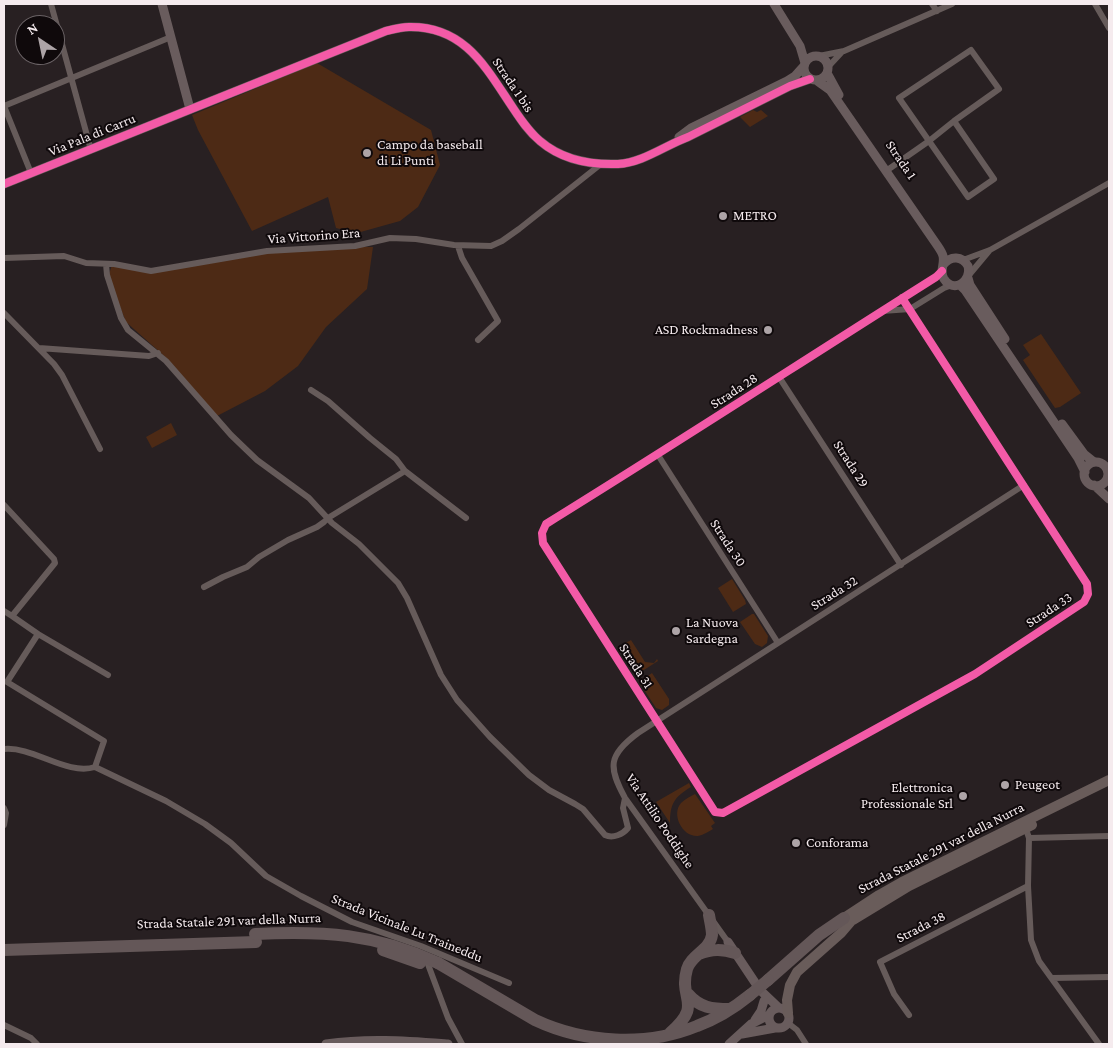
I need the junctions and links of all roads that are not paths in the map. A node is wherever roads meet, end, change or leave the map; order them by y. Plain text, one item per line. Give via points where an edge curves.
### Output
1 (51, 4) edge
2 (162, 4) edge
3 (774, 4) edge
4 (779, 4) edge
5 (932, 4) edge
6 (952, 4) edge
7 (1095, 4) edge
8 (937, 10) junction
9 (1109, 28) edge
10 (171, 37) junction
11 (844, 51) junction
12 (818, 56) junction
13 (805, 65) junction
14 (828, 70) junction
15 (70, 78) junction
16 (813, 80) junction
17 (4, 106) edge
18 (190, 109) junction
19 (954, 121) junction
20 (930, 141) junction
21 (671, 143) junction
22 (91, 150) junction
23 (601, 164) junction
24 (888, 170) junction
25 (31, 173) junction
26 (1109, 183) edge
27 (4, 184) edge
28 (458, 246) junction
29 (990, 250) junction
30 (4, 258) edge
31 (960, 259) junction
32 (106, 264) junction
33 (942, 268) junction
34 (969, 276) junction
35 (956, 285) junction
36 (902, 298) junction
37 (910, 309) junction
38 (881, 311) junction
39 (4, 313) edge
40 (478, 340) dead end
41 (39, 348) junction
42 (158, 353) junction
43 (779, 377) junction
44 (311, 390) dead end
45 (100, 449) dead end
46 (658, 455) junction
47 (1101, 461) edge
48 (405, 471) junction
49 (1085, 472) junction
50 (1108, 477) edge
51 (1024, 485) junction
52 (1094, 486) junction
53 (1109, 499) edge
54 (4, 505) edge
55 (328, 518) junction
56 (466, 518) dead end
57 (542, 532) joint
58 (901, 565) junction
59 (204, 587) dead end
60 (4, 611) edge
61 (12, 616) junction
62 (38, 634) junction
63 (778, 643) junction
64 (108, 674) dead end
65 (657, 721) junction
66 (4, 749) edge
67 (95, 767) junction
68 (1109, 780) edge
69 (1109, 787) edge
70 (625, 798) junction
71 (4, 808) edge
72 (715, 812) joint
73 (4, 825) edge
74 (1027, 833) junction
75 (1109, 836) edge
76 (1028, 886) junction
77 (709, 915) junction
78 (848, 920) junction
79 (255, 938) junction
80 (4, 942) edge
81 (421, 946) junction
82 (731, 948) junction
83 (4, 950) edge
84 (703, 950) junction
85 (436, 966) junction
86 (1109, 977) edge
87 (1052, 978) junction
88 (509, 983) dead end
89 (762, 992) junction
90 (688, 994) junction
91 (732, 1009) junction
92 (769, 1014) junction
93 (785, 1015) junction
94 (909, 1015) dead end
95 (751, 1024) junction
96 (4, 1025) edge
97 (775, 1028) junction
98 (668, 1034) junction
99 (741, 1034) junction
100 (37, 1044) edge
101 (326, 1044) edge
102 (448, 1044) edge
103 (462, 1044) edge
104 (590, 1044) edge
105 (658, 1044) edge
106 (729, 1044) edge
107 (806, 1044) edge
108 (1099, 1044) edge

1 - 15 street
2 - 10 street
3 - 13 street via 800,46
4 - 12 street via 804,46
5 - 8 street
6 - 8 street
7 - 9 street
8 - 11 street
10 - 15 street
10 - 18 street
11 - 12 street
11 - 14 street
12 - 13 street via 808,59
12 - 14 street via 826,60
13 - 16 street via 806,74
13 - 21 street, Strada 1 bis via 787,81 691,128
14 - 16 street via 823,78
14 - 24 street, Strada 1 via 839,94
15 - 17 street
15 - 22 street
16 - 21 street, Strada 1 bis via 790,86
16 - 24 street, Strada 1 via 830,90
17 - 25 street
18 - 22 street, Via Pala di Carru
18 - 23 street, Strada 1 bis via 386,31 408,27 434,29 460,41 481,60 524,124 540,141 560,154
19 - 20 street
19 - 20 street via 994,179 968,197
19 - 20 street via 999,89 971,50 900,98
20 - 24 street
21 - 23 street, Strada 1 bis via 620,164
22 - 25 street, Via Pala di Carru
23 - 28 street, Via Vittorino Era via 502,241 491,246
24 - 31 street, Strada 1 via 945,249
24 - 33 street, Strada 1 via 943,255
25 - 27 street, Via Pala di Carru
26 - 29 street
28 - 32 street, Via Vittorino Era via 390,238 355,246 260,252 152,271
28 - 40 street via 498,321
29 - 31 street
29 - 34 street
30 - 32 street, Via Vittorino Era via 64,256 86,263
31 - 33 street via 949,259
31 - 34 street via 968,266
32 - 42 street via 124,326
33 - 35 street via 944,280
33 - 36 street, Strada 28 via 936,277
34 - 35 street
34 - 47 street via 970,285 1056,416 1084,454
35 - 37 street, Strada 28 via 944,288
35 - 49 street via 965,290
36 - 37 street, Strada 33
36 - 38 street, Strada 28
37 - 38 street, Strada 28
37 - 51 street, Strada 33
38 - 43 street, Strada 28
39 - 41 street
41 - 42 street via 149,356
41 - 45 street via 62,375
42 - 55 street via 246,450 308,498
43 - 46 street, Strada 28
43 - 58 street, Strada 29
44 - 48 street via 396,459
46 - 57 street, Strada 28 via 546,524
46 - 63 street, Strada 30
47 - 49 street via 1088,466
47 - 50 street
48 - 55 street
48 - 56 street
49 - 52 street via 1087,481
50 - 52 street via 1102,484
51 - 58 street, Strada 32
51 - 72 street, Strada 33 via 1087,584 1088,594 1084,602 943,692 723,813
52 - 53 street
54 - 61 street via 55,563
55 - 59 street via 259,557 246,568
55 - 70 street via 398,583 450,690 484,731 529,775 583,809 609,838 628,828 623,808
57 - 65 street, Strada 31 via 543,543
58 - 63 street, Strada 32
60 - 61 street
61 - 62 street
62 - 64 street
62 - 67 street via 7,682 104,741
63 - 65 street, Strada 32
65 - 70 street, Via Attilio Poddighe via 625,743 616,754 613,765 615,780
65 - 72 street, Strada 31
66 - 67 street via 15,749 70,766
67 - 81 street, Strada Vicinale Lu Traineddu via 205,824 232,843 266,876 352,922
68 - 78 main road, Strada Statale 291 var della Nurra via 902,882 879,895
69 - 74 main road, Strada Statale 291 var della Nurra
70 - 77 street, Via Attilio Poddighe
71 - 73 street
74 - 75 street
74 - 76 street
74 - 78 main road, Strada Statale 291 var della Nurra via 909,886
76 - 87 street via 1031,940 1039,961
76 - 94 street, Strada 38 via 880,962 894,994
77 - 82 street, Via Attilio Poddighe
77 - 84 highway via 712,936
78 - 89 highway, Strada Statale 291 var della Nurra via 819,935
78 - 93 main road via 841,933 797,972 790,985
79 - 80 highway, Strada Statale 291 var della Nurra
79 - 83 highway, Strada Statale 291 var della Nurra
79 - 85 highway, Strada Statale 291 var della Nurra, bridge via 361,945
81 - 88 street, Strada Vicinale Lu Traineddu
81 - 103 street via 444,1010
82 - 84 highway
82 - 89 street, Via Attilio Poddighe
84 - 90 highway via 688,967 685,980
85 - 98 highway, Strada Statale 291 var della Nurra via 552,1028 577,1036 620,1039
85 - 104 highway, Strada Statale 291 var della Nurra via 541,1032
86 - 87 street
87 - 108 street
89 - 91 highway, Strada Statale 291 var della Nurra
89 - 92 street, Via Attilio Poddighe
89 - 93 street, Via Attilio Poddighe
89 - 95 street via 758,1016
89 - 105 highway, Strada Statale 291 var della Nurra via 734,1016 706,1031
90 - 91 highway via 703,1006
90 - 98 highway via 687,1014
91 - 98 highway, Strada Statale 291 var della Nurra via 695,1027
92 - 93 street via 774,1009
92 - 95 street
92 - 97 street via 768,1022
93 - 97 street via 782,1028
93 - 107 street
95 - 99 street
96 - 100 street
97 - 99 street
99 - 106 street
101 - 102 street via 382,1040

